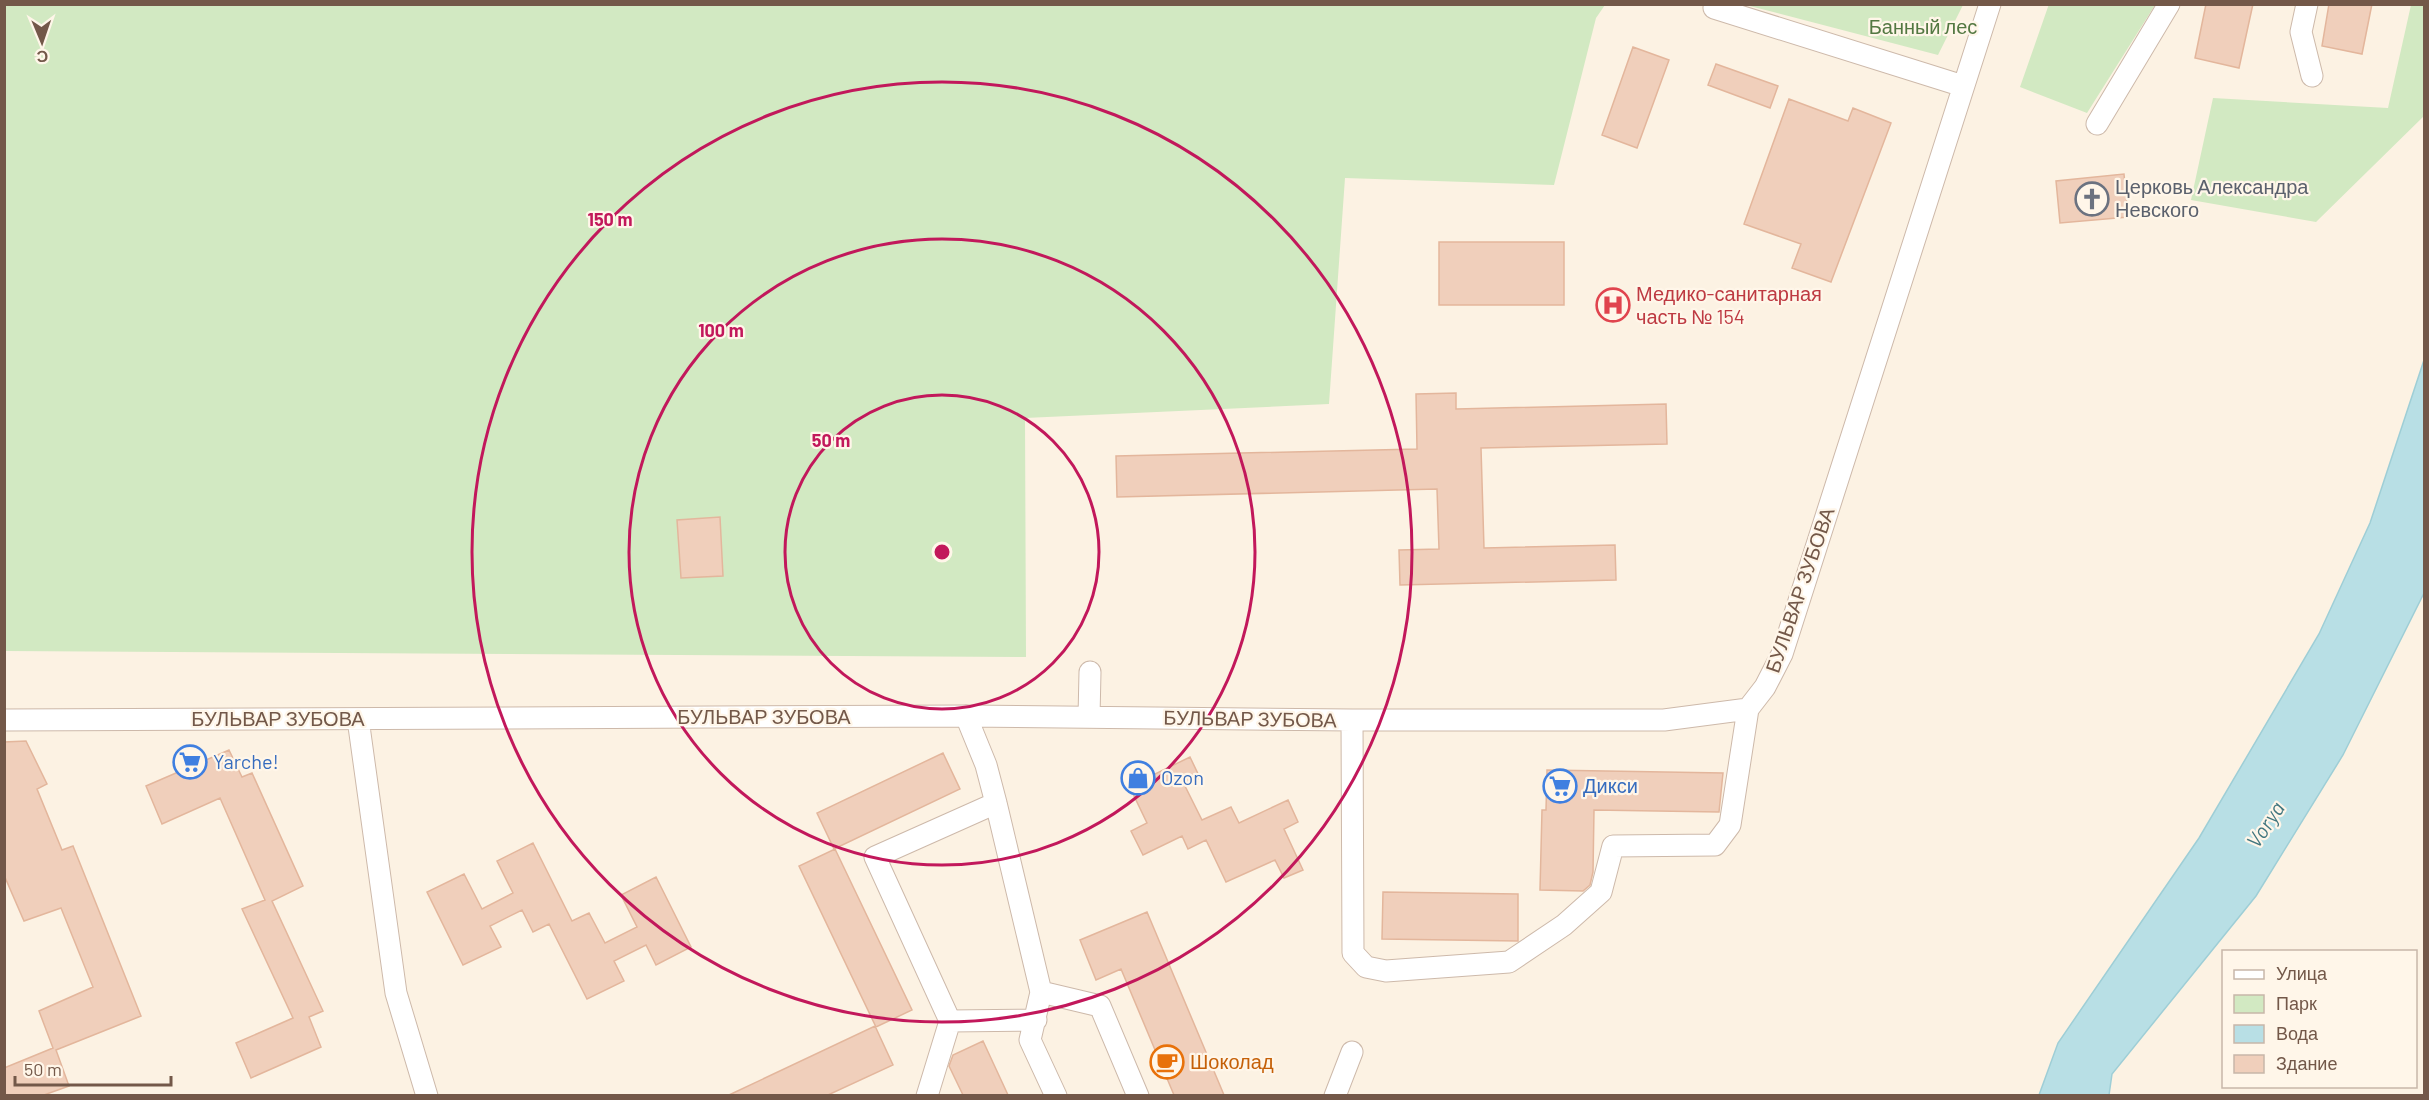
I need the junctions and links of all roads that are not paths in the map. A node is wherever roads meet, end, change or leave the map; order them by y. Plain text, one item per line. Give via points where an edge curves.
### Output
1 (1990, 4) edge
2 (2169, 4) edge
3 (2307, 4) edge
4 (1714, 9) dead end
5 (2312, 76) dead end
6 (1963, 86) junction
7 (2097, 124) dead end
8 (1090, 672) dead end
9 (1748, 709) junction
10 (966, 716) junction
11 (1089, 717) junction
12 (358, 719) junction
13 (4, 720) edge
14 (1352, 720) junction
15 (996, 803) junction
16 (1041, 992) junction
17 (1036, 1020) junction
18 (950, 1021) junction
19 (1352, 1052) dead end
20 (427, 1095) edge
21 (927, 1095) edge
22 (1056, 1095) edge
23 (1138, 1095) edge
24 (1335, 1095) edge

1 - 6 street, БУЛЬВАР ЗУБОВА
2 - 7 street
3 - 5 street via 2301,32
4 - 6 street
6 - 9 street, БУЛЬВАР ЗУБОВА via 1782,654
8 - 11 street
9 - 14 street, БУЛЬВАР ЗУБОВА via 1664,720
9 - 14 street via 1730,825 1715,845 1612,846 1601,892 1564,925 1509,962 1386,971 1366,967 1353,953
10 - 11 street, БУЛЬВАР ЗУБОВА
10 - 12 street, БУЛЬВАР ЗУБОВА
10 - 15 street
11 - 14 street, БУЛЬВАР ЗУБОВА
12 - 13 street, БУЛЬВАР ЗУБОВА
12 - 20 street via 396,993
15 - 16 street
15 - 18 street via 875,857
16 - 17 street
16 - 23 street via 1101,1006
17 - 18 street
17 - 22 street via 1030,1040
18 - 21 street
19 - 24 street

